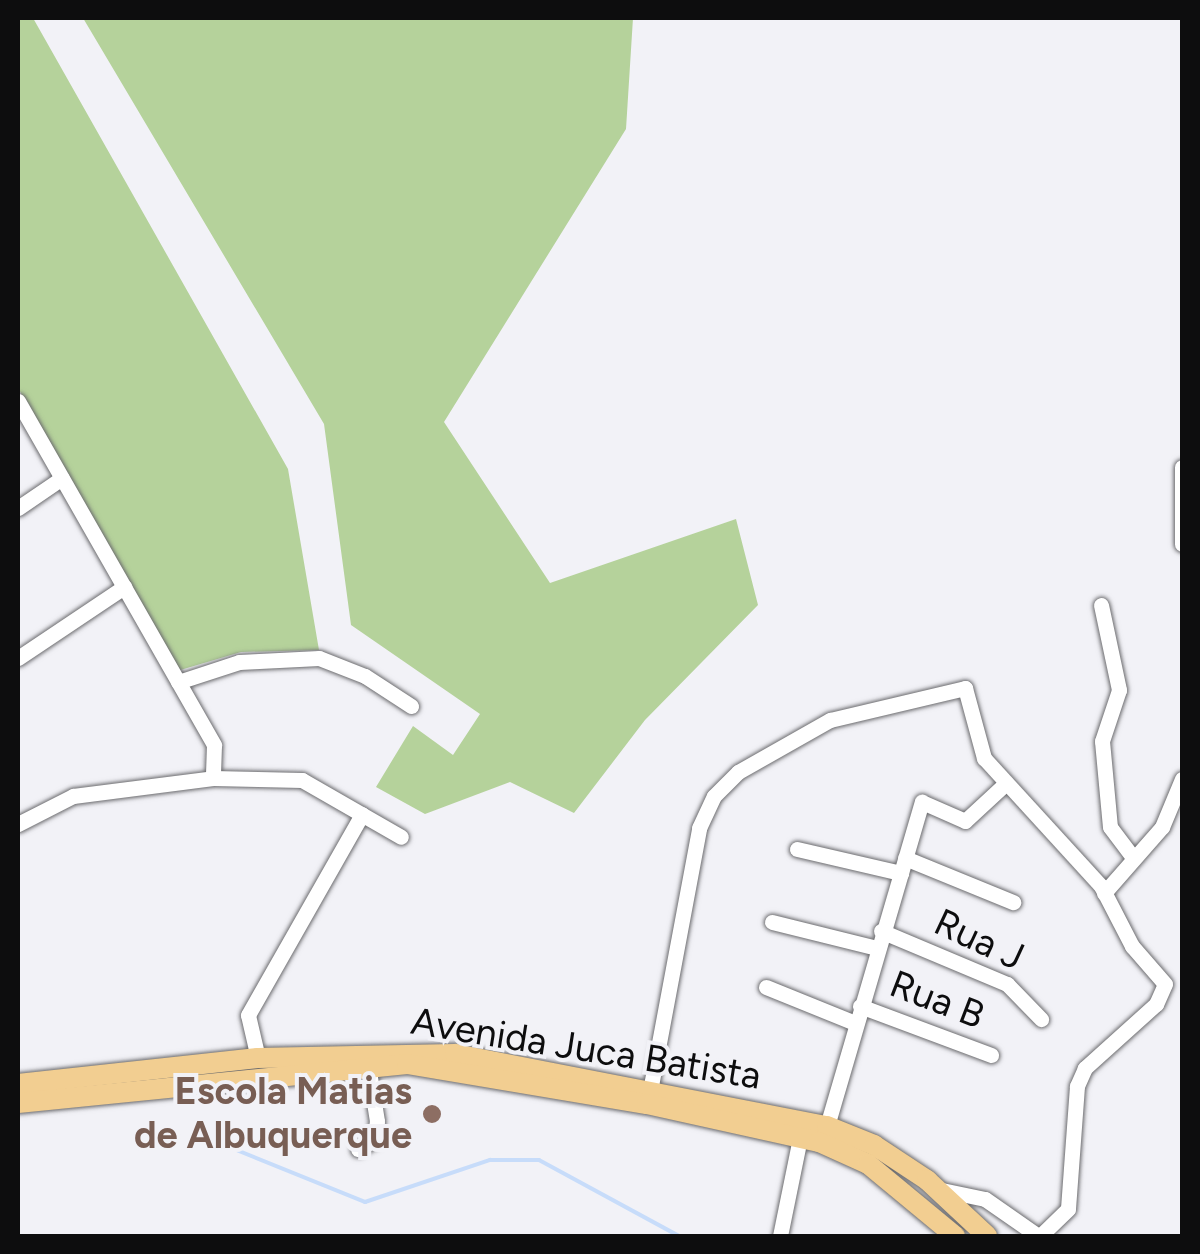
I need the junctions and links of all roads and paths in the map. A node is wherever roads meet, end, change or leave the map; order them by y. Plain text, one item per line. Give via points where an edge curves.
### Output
1 (18, 401) edge
2 (1182, 467) edge
3 (62, 478) junction
4 (18, 508) edge
5 (1182, 544) edge
6 (124, 586) junction
7 (1100, 605) dead end
8 (18, 658) edge
9 (178, 682) junction
10 (411, 706) dead end
11 (213, 778) junction
12 (1182, 779) edge
13 (1006, 784) junction
14 (362, 814) junction
15 (18, 824) edge
16 (402, 837) dead end
17 (797, 849) dead end
18 (1133, 857) junction
19 (903, 866) junction
20 (1104, 893) junction
21 (1013, 902) dead end
22 (772, 922) dead end
23 (879, 939) junction
24 (766, 987) dead end
25 (860, 1006) junction
26 (1041, 1019) dead end
27 (855, 1023) junction
28 (990, 1055) dead end
29 (258, 1058) junction
30 (368, 1065) junction
31 (18, 1084) edge
32 (650, 1091) junction
33 (18, 1104) edge
34 (826, 1126) junction
35 (800, 1138) junction
36 (358, 1149) dead end
37 (937, 1189) junction
38 (985, 1199) junction
39 (960, 1211) junction
40 (780, 1236) edge
41 (958, 1236) edge
42 (987, 1236) edge
43 (1039, 1236) edge

1 - 3 street
2 - 5 street
3 - 4 street
3 - 6 street
6 - 8 street
6 - 9 street
7 - 18 street via 1119,690 1102,741 1110,827
9 - 10 street via 239,662 319,658 365,676
9 - 11 street via 214,745
11 - 14 street via 302,780
11 - 15 street via 73,796
12 - 18 street via 1162,827
13 - 19 street via 965,821 922,802
13 - 20 street
13 - 32 street via 984,758 965,688 830,720 738,772 714,796 699,828
14 - 16 street
14 - 29 street via 248,1015
17 - 19 street
18 - 20 street
19 - 21 street
19 - 23 street
20 - 43 street via 1132,946 1162,977 1164,991 1085,1068 1077,1086 1068,1210
22 - 23 street, Rua J
23 - 25 street
23 - 26 street, Rua J via 1007,984
24 - 27 street
25 - 27 street
25 - 28 street, Rua B
27 - 34 street
29 - 31 main road, Avenida Juca Batista
29 - 32 main road, Avenida Juca Batista via 455,1054
30 - 33 main road, Avenida Juca Batista
30 - 35 main road, Avenida Juca Batista via 465,1073
30 - 36 street via 378,1121 374,1140
32 - 34 main road, Avenida Juca Batista
34 - 37 main road, Avenida Juca Batista via 874,1145
35 - 40 street
35 - 41 main road, Avenida Juca Batista via 868,1164
37 - 38 street
37 - 39 main road, Avenida Juca Batista
38 - 39 street via 972,1199
38 - 43 street
39 - 41 main road
39 - 42 main road, Avenida Juca Batista

